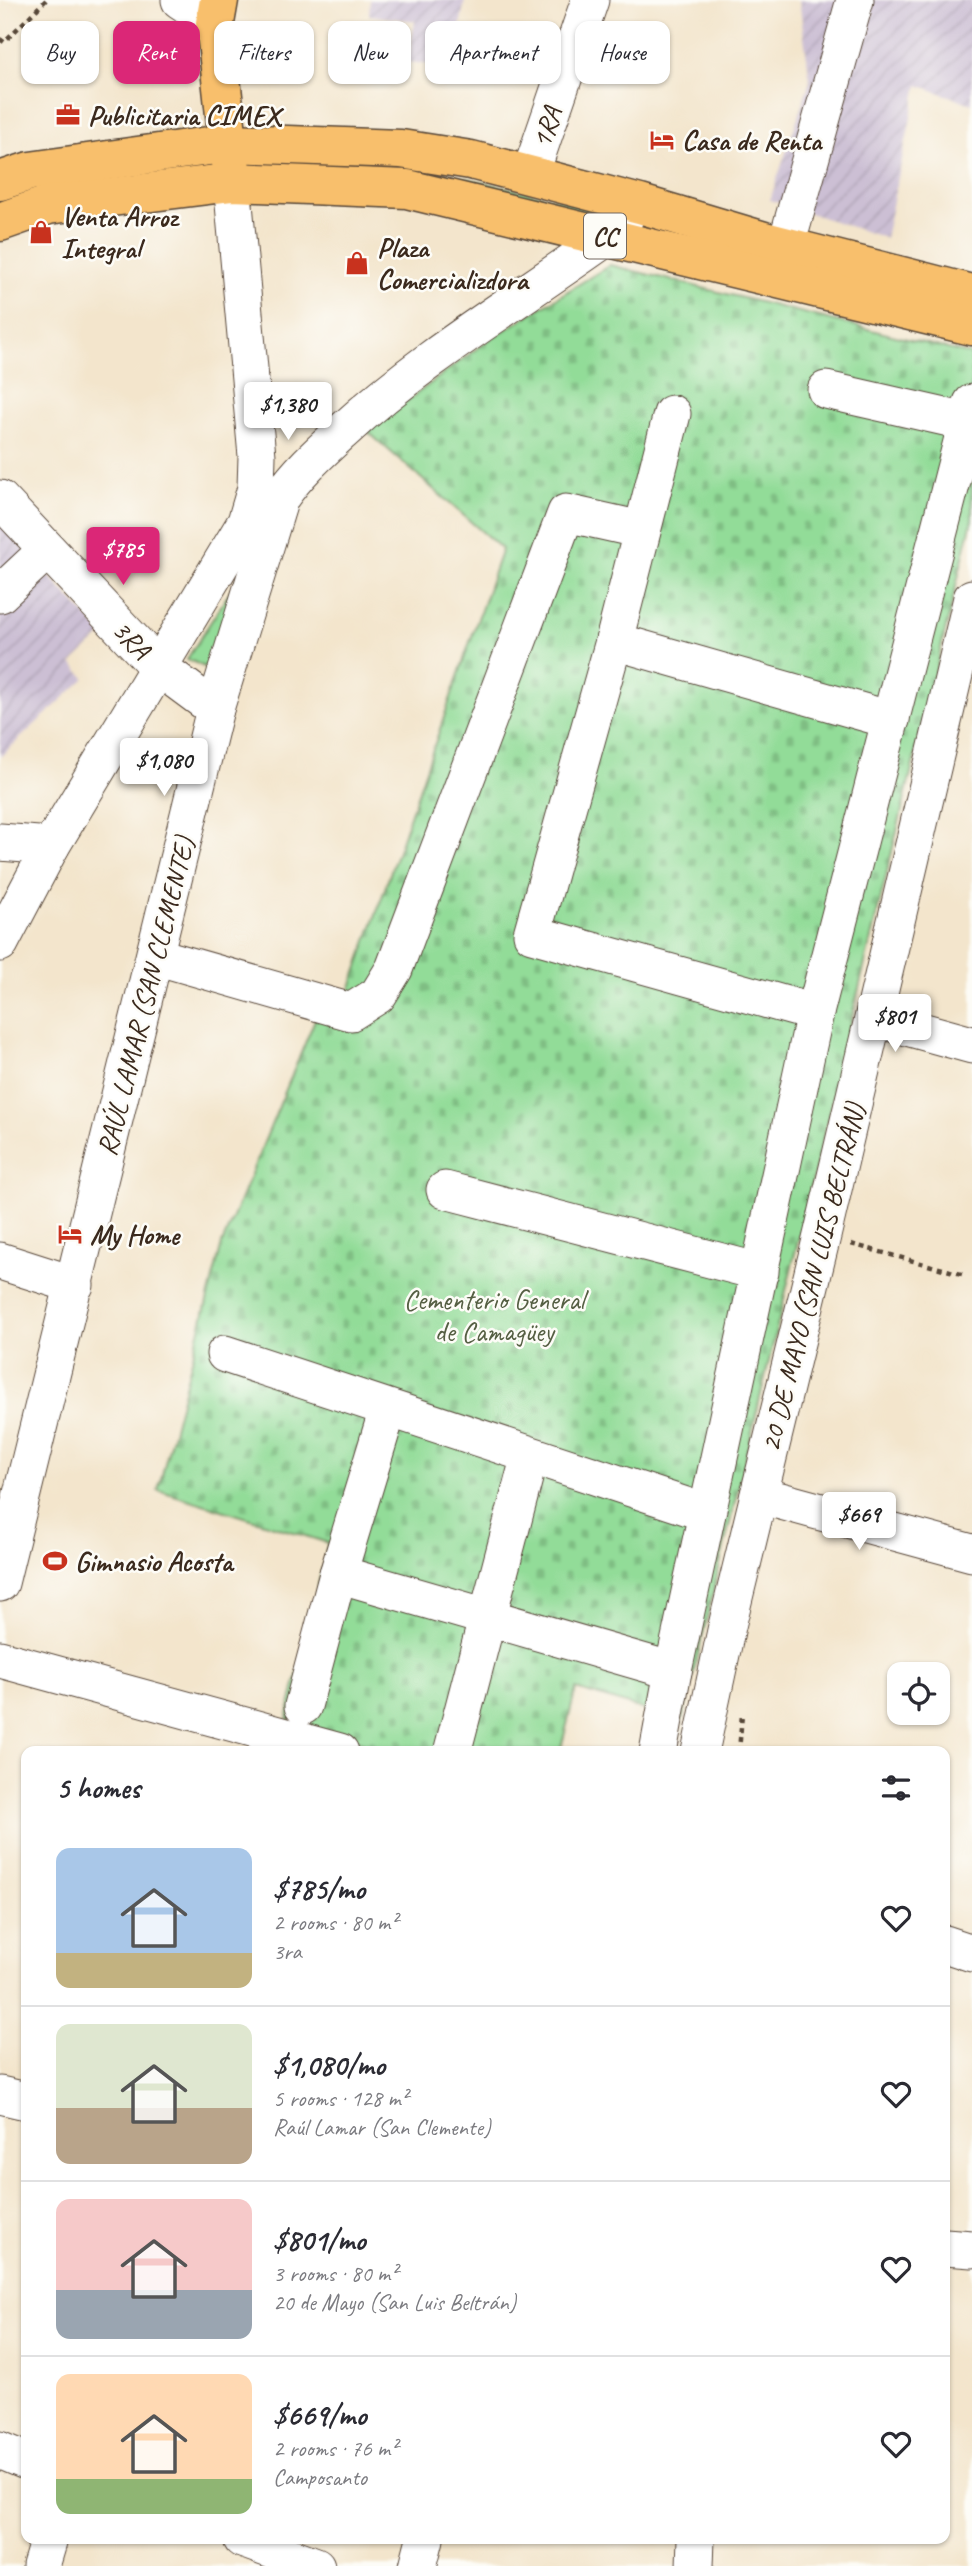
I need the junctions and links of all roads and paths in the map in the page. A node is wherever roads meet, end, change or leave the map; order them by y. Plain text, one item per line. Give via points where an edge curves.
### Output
1 (46, 0) edge
2 (180, 0) edge
3 (590, 0) edge
4 (855, 0) edge
5 (217, 11) edge
6 (0, 39) edge
7 (230, 143) junction
8 (530, 175) junction
9 (0, 181) edge
10 (232, 183) junction
11 (640, 204) junction
12 (0, 222) edge
13 (607, 237) junction
14 (786, 246) junction
15 (972, 294) edge
16 (972, 327) edge
17 (826, 390) dead end
18 (970, 412) edge
19 (672, 414) dead end
20 (257, 456) junction
21 (295, 476) junction
22 (0, 499) edge
23 (258, 529) junction
24 (642, 530) junction
25 (47, 550) junction
26 (930, 568) junction
27 (968, 587) edge
28 (0, 594) edge
29 (614, 641) junction
30 (158, 666) junction
31 (215, 709) junction
32 (891, 720) junction
33 (0, 842) edge
34 (51, 846) junction
35 (0, 943) edge
36 (155, 956) junction
37 (815, 1013) junction
38 (874, 1018) junction
39 (972, 1045) edge
40 (446, 1190) dead end
41 (822, 1236) junction
42 (0, 1261) edge
43 (760, 1272) junction
44 (965, 1275) dead end
45 (75, 1286) junction
46 (225, 1354) dead end
47 (388, 1409) junction
48 (530, 1455) junction
49 (759, 1495) junction
50 (707, 1513) junction
51 (972, 1553) edge
52 (338, 1574) junction
53 (0, 1583) edge
54 (488, 1616) junction
55 (0, 1659) edge
56 (673, 1671) junction
57 (303, 1706) dead end
58 (268, 1741) edge
59 (301, 1746) edge
60 (454, 1746) edge
61 (659, 1746) edge
62 (701, 1746) edge
63 (950, 1945) edge
64 (972, 1952) edge
65 (0, 2095) edge
66 (21, 2100) edge
67 (950, 2247) edge
68 (972, 2249) edge
69 (0, 2451) edge
70 (21, 2458) edge
71 (48, 2544) edge
72 (256, 2544) edge
73 (424, 2544) edge
74 (696, 2544) edge
75 (41, 2566) edge
76 (316, 2566) edge
77 (418, 2566) edge
78 (695, 2566) edge

1 - 6 path via 4,42
2 - 5 street
3 - 8 street, 1RA
4 - 14 street
5 - 7 main road
7 - 8 main road, CC via 401,149
7 - 9 main road, CC via 30,170
7 - 10 main road
8 - 11 main road, CC
10 - 12 main road, CC via 48,205
10 - 13 main road, CC via 407,189
10 - 20 street
11 - 13 street, RAÚL LAMAR (SAN CLEMENTE)
11 - 14 main road, CC
13 - 16 main road, CC
13 - 21 street, RAÚL LAMAR (SAN CLEMENTE) via 485,318 388,391
14 - 15 main road, CC
17 - 18 street
18 - 26 street
19 - 24 street
20 - 21 street
20 - 23 street
21 - 23 street, RAÚL LAMAR (SAN CLEMENTE)
22 - 25 street, 3RA
23 - 30 street
23 - 31 street, RAÚL LAMAR (SAN CLEMENTE)
24 - 29 street
24 - 36 street via 566,513 394,969 378,995 351,1012
25 - 28 street
25 - 30 street, 3RA
26 - 27 street
26 - 32 street
27 - 38 street, 20 DE MAYO (SAN LUIS BELTRÁN)
29 - 32 street
29 - 37 street via 532,934
30 - 31 street, 3RA
30 - 34 street
31 - 36 street, RAÚL LAMAR (SAN CLEMENTE)
32 - 37 street
33 - 34 street
34 - 35 street
36 - 45 street, RAÚL LAMAR (SAN CLEMENTE)
37 - 43 street
38 - 39 street
38 - 41 street, 20 DE MAYO (SAN LUIS BELTRÁN)
40 - 43 street
41 - 44 path
41 - 49 street, 20 DE MAYO (SAN LUIS BELTRÁN)
42 - 45 street
43 - 50 street
45 - 53 street, RAÚL LAMAR (SAN CLEMENTE)
46 - 47 street
47 - 48 street
47 - 52 street
48 - 50 street
48 - 54 street
49 - 51 street
49 - 62 street, 20 DE MAYO (SAN LUIS BELTRÁN)
50 - 56 street
52 - 54 street
52 - 57 street
54 - 56 street
54 - 60 street
55 - 58 street
56 - 61 street
58 - 59 street
63 - 64 street
65 - 66 street
67 - 68 street
69 - 70 street
71 - 75 street
72 - 76 street
73 - 77 street
74 - 78 street

